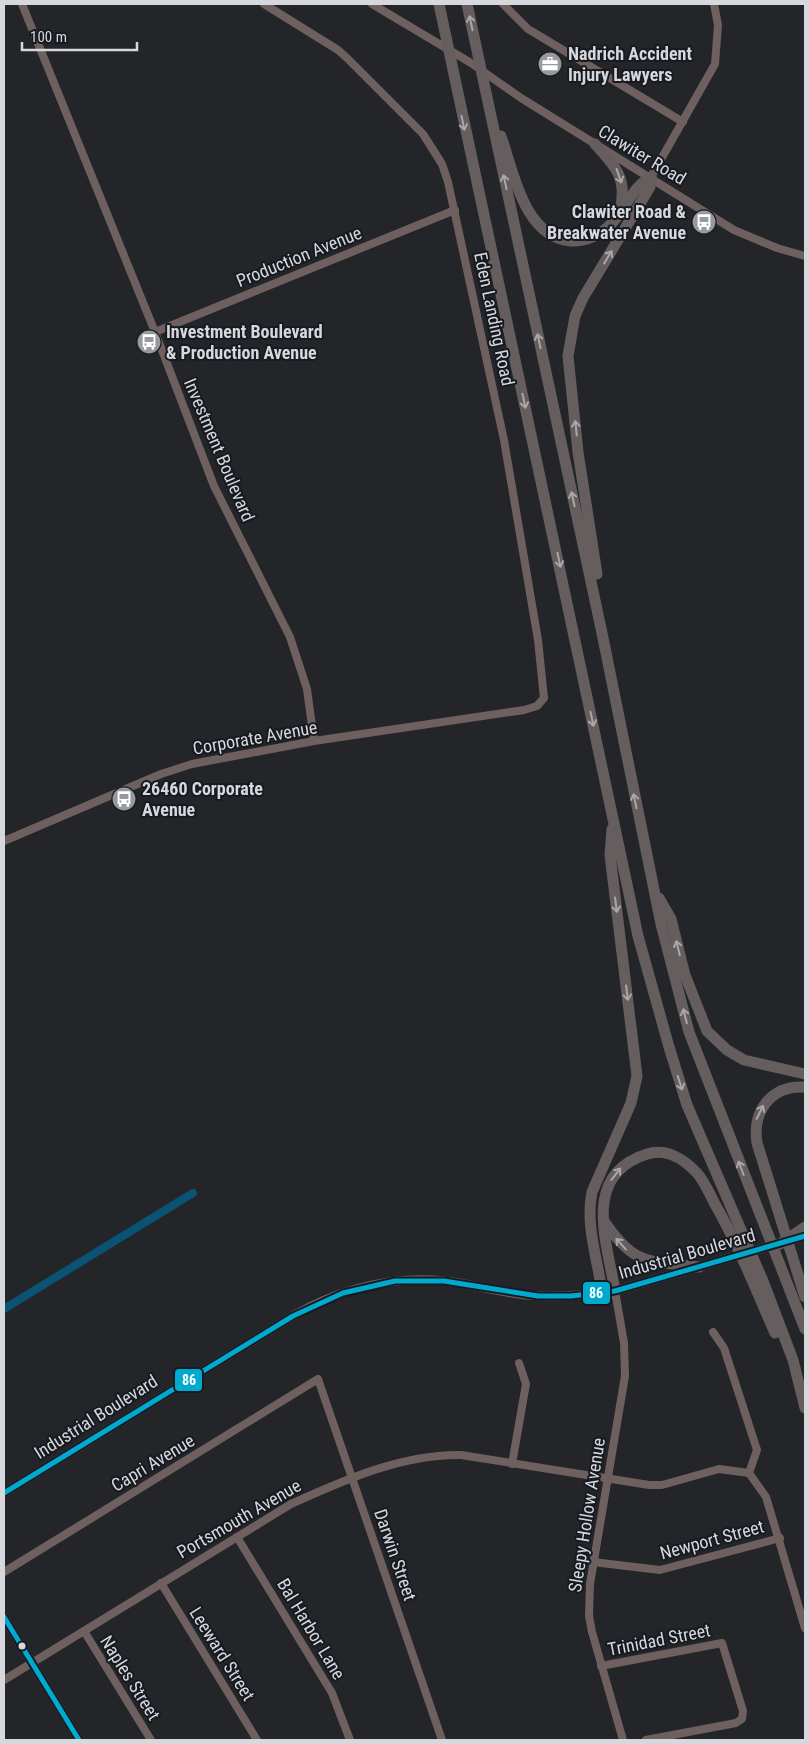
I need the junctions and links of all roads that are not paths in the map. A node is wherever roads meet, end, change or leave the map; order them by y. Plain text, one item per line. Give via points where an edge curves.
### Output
1 (22, 4) edge
2 (264, 4) edge
3 (372, 4) edge
4 (432, 4) edge
5 (439, 4) edge
6 (467, 4) edge
7 (503, 4) edge
8 (714, 4) edge
9 (452, 75) junction
10 (485, 89) junction
11 (683, 122) junction
12 (595, 144) junction
13 (651, 177) junction
14 (455, 210) junction
15 (618, 215) junction
16 (805, 256) edge
17 (155, 332) junction
18 (602, 633) junction
19 (524, 710) joint
20 (314, 742) junction
21 (4, 841) edge
22 (617, 863) junction
23 (666, 921) junction
24 (805, 1074) edge
25 (805, 1087) edge
26 (603, 1220) junction
27 (732, 1223) junction
28 (805, 1227) edge
29 (805, 1236) edge
30 (780, 1244) junction
31 (699, 1267) junction
32 (615, 1291) junction
33 (602, 1293) junction
34 (805, 1297) edge
35 (805, 1329) edge
36 (713, 1332) dead end
37 (519, 1363) dead end
38 (318, 1379) joint
39 (805, 1408) edge
40 (512, 1464) junction
41 (749, 1473) junction
42 (354, 1479) junction
43 (608, 1479) junction
44 (4, 1494) edge
45 (237, 1536) junction
46 (780, 1538) junction
47 (593, 1562) junction
48 (4, 1572) edge
49 (161, 1583) junction
50 (4, 1617) edge
51 (805, 1628) edge
52 (84, 1631) junction
53 (32, 1662) junction
54 (601, 1666) junction
55 (4, 1680) edge
56 (79, 1740) edge
57 (151, 1740) edge
58 (257, 1740) edge
59 (350, 1740) edge
60 (442, 1740) edge
61 (623, 1740) edge
62 (646, 1740) edge

1 - 17 street, Investment Boulevard
2 - 14 street, Eden Landing Road via 338,50 411,120 442,164
3 - 12 street, Clawiter Road
4 - 9 highway
5 - 9 highway
10 -> 6 highway
7 - 11 street via 528,29
8 - 11 street via 718,25 715,64
9 -> 22 highway via 613,815 610,856
10 - 15 highway via 518,184 531,216 540,228 552,237 577,241 590,239
18 -> 10 highway
11 - 13 street
12 - 13 street, Clawiter Road
12 -> 15 highway via 620,175 622,192
13 - 15 highway via 639,183
13 - 16 street, Clawiter Road via 734,230
18 -> 13 highway via 602,606 578,452 568,356 575,316 583,298 650,187
14 - 17 street, Production Avenue
14 - 19 street, Eden Landing Road via 504,440 544,682 541,703
17 - 20 street, Investment Boulevard via 214,486 290,637 307,690
23 -> 18 highway via 645,848
19 - 20 street, Corporate Avenue
20 - 21 street, Corporate Avenue via 192,764 150,778
22 -> 27 highway via 668,1047
22 -> 33 highway via 621,944 637,1076 632,1103 592,1192 589,1207
24 -> 23 highway via 744,1060 727,1050 707,1030
35 -> 23 highway via 689,1032
34 -> 25 highway via 757,1143 757,1119 769,1098 789,1088
26 -> 27 highway via 606,1191 620,1168 635,1158 666,1153 681,1159 698,1174
31 -> 26 highway via 641,1259 621,1246
26 - 32 highway
27 - 39 highway via 792,1360
28 - 30 highway
29 - 30 main road, Industrial Boulevard
30 - 31 main road, Industrial Boulevard
31 - 32 main road, Industrial Boulevard
32 - 33 main road, Industrial Boulevard
32 - 43 street, Sleepy Hollow Avenue via 626,1360
33 - 44 main road, Industrial Boulevard via 528,1295 432,1280 374,1284 346,1291 316,1302
36 - 41 street via 724,1348 757,1450
37 - 40 street via 526,1384
38 - 42 street, Darwin Street
38 - 48 street, Capri Avenue
40 - 42 street, Portsmouth Avenue via 461,1455 438,1455 393,1464
40 - 43 street, Portsmouth Avenue
41 - 43 street, Portsmouth Avenue via 719,1469 662,1485
41 - 46 street via 766,1497
42 - 45 street, Portsmouth Avenue via 291,1504
42 - 60 street, Darwin Street
43 - 47 street, Sleepy Hollow Avenue
45 - 49 street, Portsmouth Avenue
45 - 59 street, Bal Harbor Lane via 332,1693
46 - 47 street, Newport Street via 660,1570
46 - 51 street
47 - 54 street, Sleepy Hollow Avenue via 589,1616
49 - 52 street, Portsmouth Avenue
49 - 58 street, Leeward Street
50 - 53 main road
52 - 53 street, Portsmouth Avenue
52 - 57 street, Naples Street
53 - 55 street, Portsmouth Avenue
53 - 56 main road
54 - 61 street, Sleepy Hollow Avenue
54 - 62 street, Trinidad Street via 722,1643 743,1711 742,1719 736,1724

